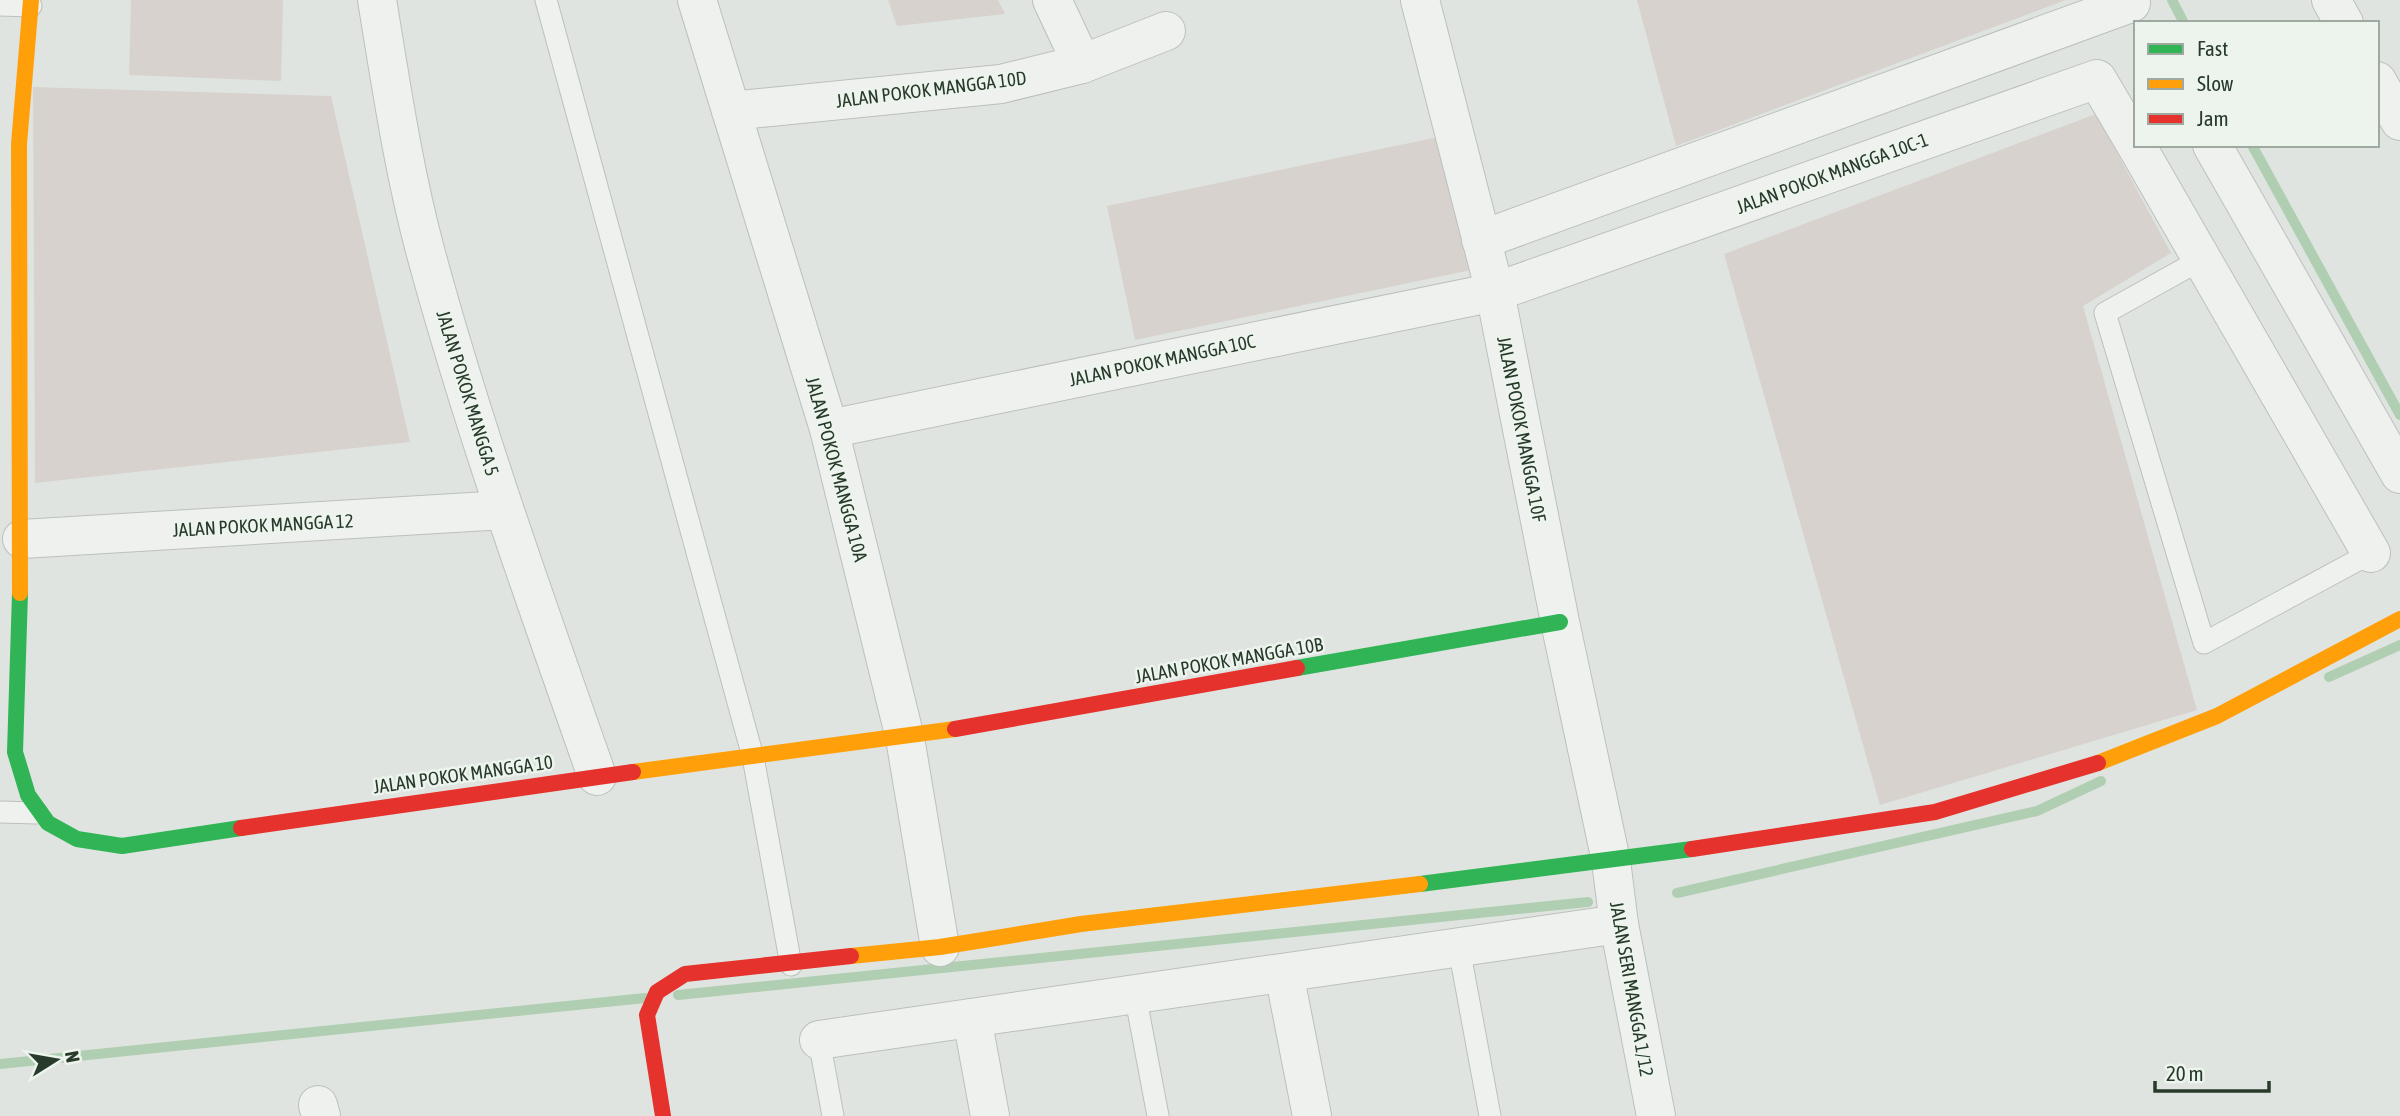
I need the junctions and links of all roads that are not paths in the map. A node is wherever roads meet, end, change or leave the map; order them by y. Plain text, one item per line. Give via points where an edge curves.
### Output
1 (377, 0) edge
2 (546, 0) edge
3 (696, 0) edge
4 (1052, 0) edge
5 (1420, 0) edge
6 (2332, 0) edge
7 (31, 3) edge
8 (0, 5) edge
9 (2134, 9) edge
10 (2343, 21) edge
11 (1166, 31) dead end
12 (1082, 64) junction
13 (2379, 84) edge
14 (732, 111) junction
15 (2400, 121) edge
16 (2134, 142) edge
17 (10, 144) edge
18 (2137, 147) edge
19 (2213, 147) edge
20 (1481, 240) junction
21 (2202, 259) junction
22 (1496, 292) junction
23 (829, 429) junction
24 (2400, 474) edge
25 (504, 510) junction
26 (22, 539) junction
27 (2371, 553) joint
28 (2400, 619) edge
29 (1560, 622) junction
30 (905, 738) junction
31 (753, 757) junction
32 (597, 776) junction
33 (0, 812) edge
34 (37, 813) junction
35 (1611, 861) junction
36 (1619, 924) junction
37 (940, 947) junction
38 (1459, 948) junction
39 (791, 965) junction
40 (1284, 973) junction
41 (1135, 995) junction
42 (972, 1018) junction
43 (819, 1040) joint
44 (663, 1116) edge
45 (833, 1116) edge
46 (990, 1116) edge
47 (1158, 1116) edge
48 (1312, 1116) edge
49 (1490, 1116) edge
50 (1656, 1116) edge

1 - 25 street, JALAN POKOK MANGGA 5 via 398,128 425,249
2 - 31 lane
3 - 14 street, JALAN POKOK MANGGA 10A
4 - 12 street
5 - 20 street, JALAN POKOK MANGGA 10F
6 - 10 street
7 - 8 lane
7 - 17 street
9 - 20 street
11 - 12 street, JALAN POKOK MANGGA 10D
12 - 14 street, JALAN POKOK MANGGA 10D via 1001,84
13 - 15 street
14 - 23 street, JALAN POKOK MANGGA 10A
16 - 22 street, JALAN POKOK MANGGA 10C-1 via 2097,79
17 - 26 street
18 - 21 street, JALAN POKOK MANGGA 10C-1
19 - 24 street
20 - 22 street, JALAN POKOK MANGGA 10F
21 - 27 street, JALAN POKOK MANGGA 10C-1
21 - 27 lane via 2105,313 2204,643
22 - 23 street, JALAN POKOK MANGGA 10C
22 - 29 street, JALAN POKOK MANGGA 10F
23 - 30 street, JALAN POKOK MANGGA 10A
25 - 26 street, JALAN POKOK MANGGA 12
25 - 32 street, JALAN POKOK MANGGA 5
26 - 34 street via 15,752 22,785
28 - 35 street via 2217,716 2086,768 1935,812
29 - 30 street, JALAN POKOK MANGGA 10B
29 - 35 street, JALAN POKOK MANGGA 10F
30 - 31 street, JALAN POKOK MANGGA 10
30 - 37 street, JALAN POKOK MANGGA 10A
31 - 32 street, JALAN POKOK MANGGA 10
31 - 39 lane
32 - 34 street, JALAN POKOK MANGGA 10 via 122,846 87,844 58,831
33 - 34 lane
35 - 36 street, JALAN SERI MANGGA 1/12
35 - 37 street via 1081,924
36 - 38 street
36 - 50 street, JALAN SERI MANGGA 1/12
37 - 39 street
38 - 40 street
38 - 49 lane
39 - 44 street via 685,974 657,992 647,1022
40 - 41 street
40 - 48 street
41 - 42 street
41 - 47 lane
42 - 43 street
42 - 46 street
43 - 45 lane

